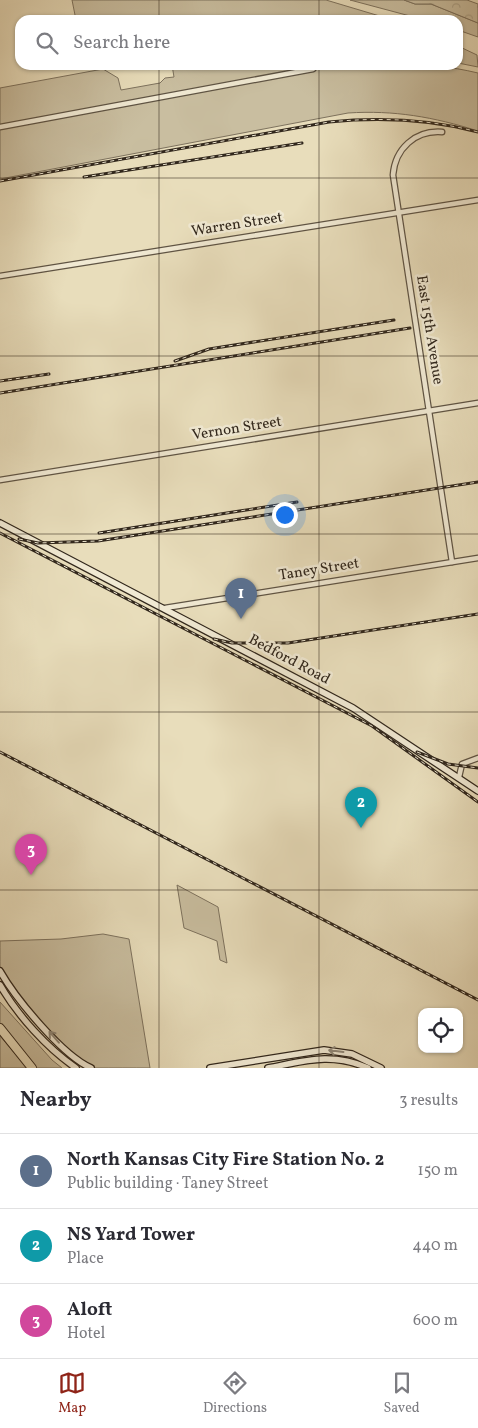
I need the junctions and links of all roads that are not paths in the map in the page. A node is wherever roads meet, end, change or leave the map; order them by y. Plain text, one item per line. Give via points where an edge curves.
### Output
1 (308, 70) edge
2 (0, 126) edge
3 (442, 132) dead end
4 (478, 200) edge
5 (398, 212) junction
6 (0, 276) edge
7 (478, 403) edge
8 (429, 411) junction
9 (0, 480) edge
10 (0, 524) edge
11 (478, 558) edge
12 (452, 562) junction
13 (165, 608) junction
14 (478, 758) edge
15 (459, 778) junction
16 (478, 791) edge
17 (0, 971) edge
18 (0, 985) edge
19 (0, 1028) edge
20 (32, 1068) edge
21 (76, 1068) edge
22 (91, 1068) edge
23 (210, 1068) edge
24 (268, 1068) edge
25 (368, 1068) edge
26 (381, 1068) edge

1 - 2 street
3 - 5 street, East 15th Avenue via 424,134 412,140 397,157 393,175
4 - 5 street, Warren Street
5 - 6 street, Warren Street
5 - 8 street, East 15th Avenue
7 - 8 street, Vernon Street
8 - 9 street, Vernon Street
8 - 12 street, East 15th Avenue
10 - 13 street, Bedford Road
11 - 12 street, Taney Street
12 - 13 street, Taney Street
13 - 15 street, Bedford Road via 353,708
14 - 15 street via 462,764
15 - 16 street, Bedford Road
22 -> 17 street via 63,1048
18 - 21 street via 23,1017
19 - 20 highway
26 -> 23 street via 352,1054 324,1050
24 - 25 street via 326,1058

